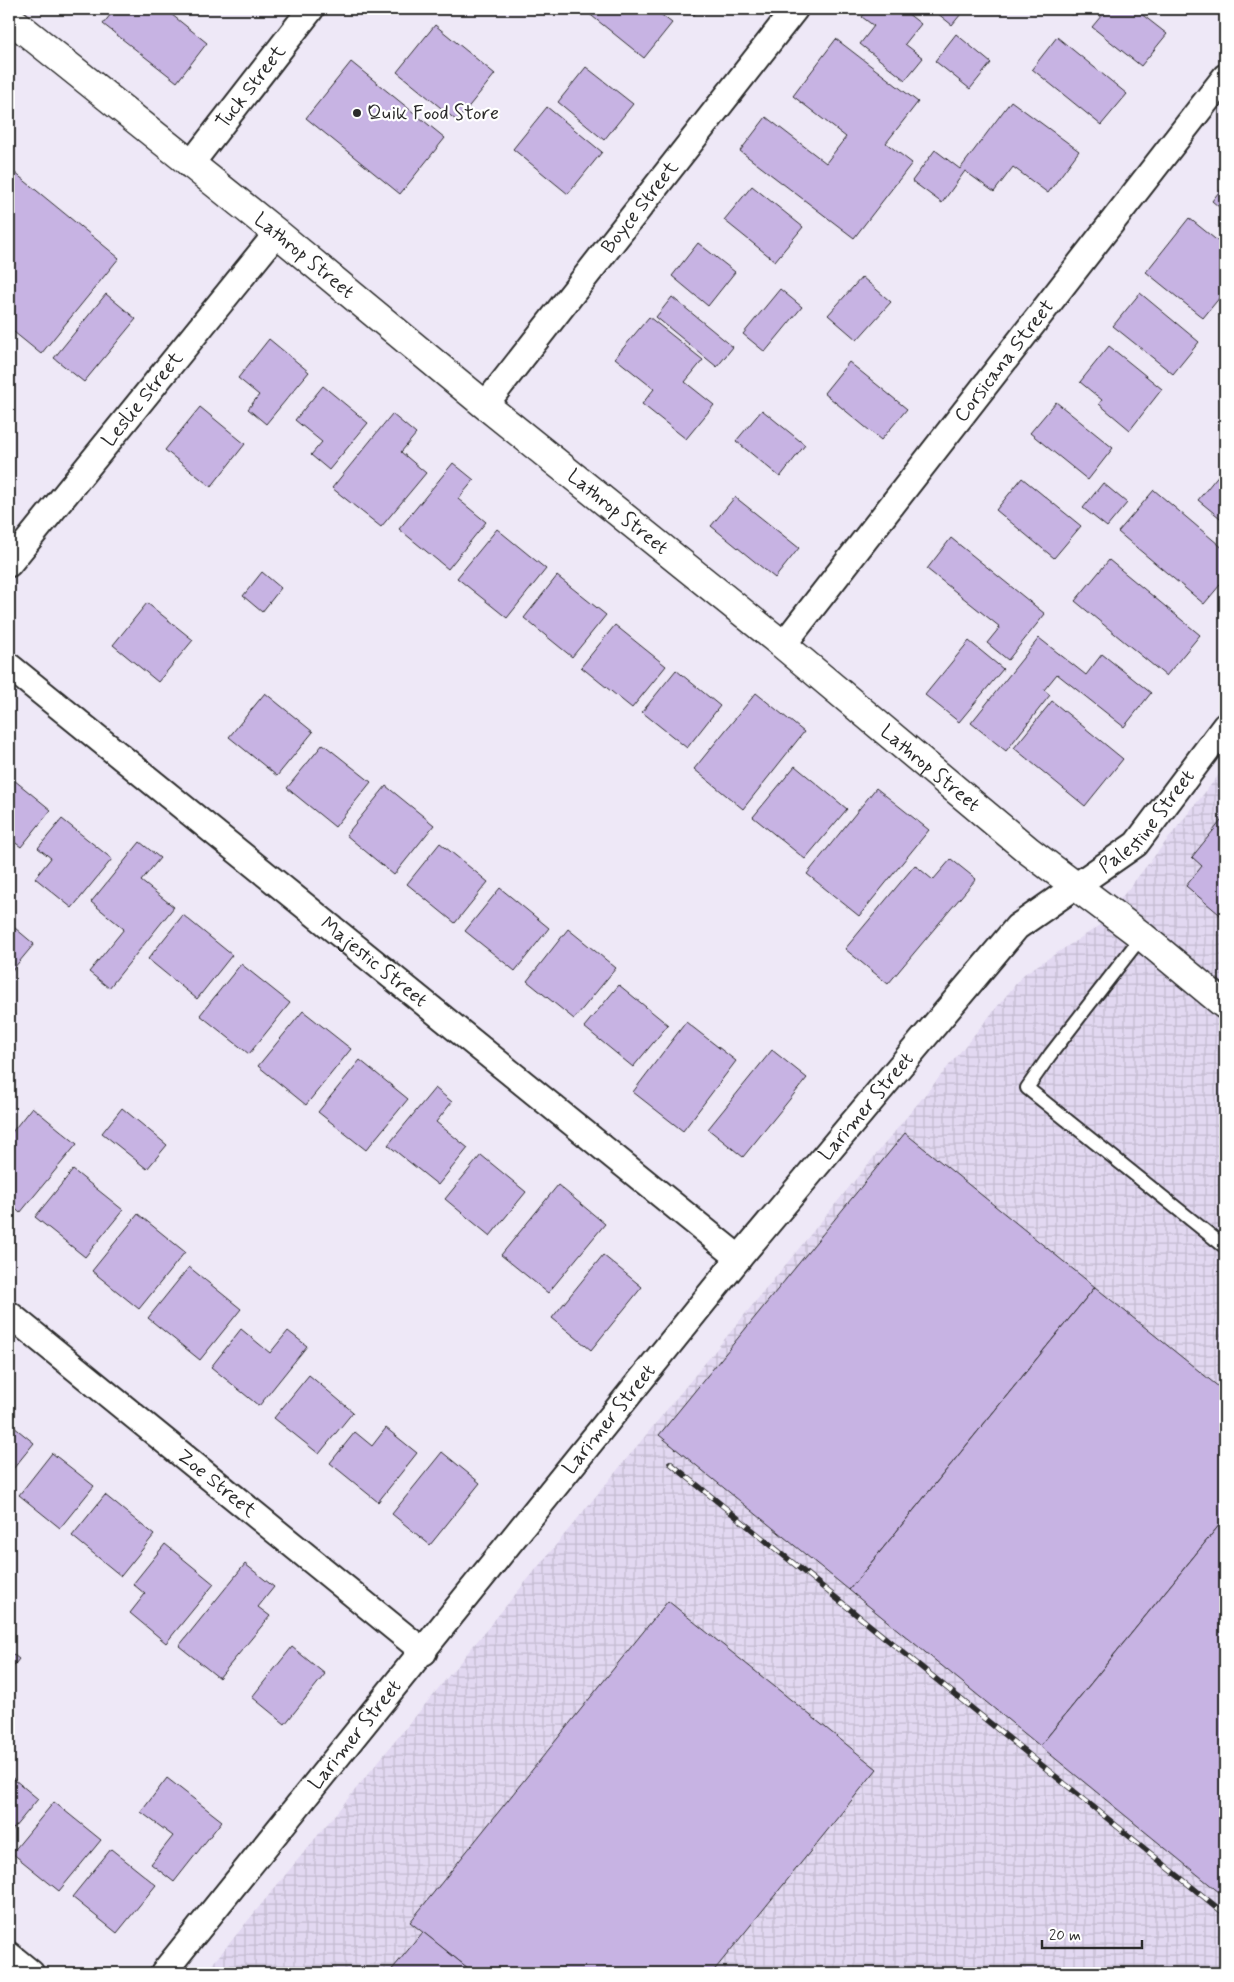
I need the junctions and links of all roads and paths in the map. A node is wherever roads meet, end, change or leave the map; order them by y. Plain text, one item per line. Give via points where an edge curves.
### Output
1 (311, 9) edge
2 (795, 9) edge
3 (9, 18) edge
4 (1225, 77) edge
5 (190, 165) junction
6 (277, 233) junction
7 (485, 405) junction
8 (9, 564) edge
9 (784, 645) junction
10 (9, 666) edge
11 (1225, 726) edge
12 (1077, 885) junction
13 (1142, 936) junction
14 (1225, 1004) edge
15 (1225, 1247) edge
16 (739, 1258) junction
17 (9, 1314) edge
18 (424, 1652) junction
19 (9, 1955) edge
20 (31, 1973) edge
21 (163, 1973) edge

1 - 5 street, Tuck Street
2 - 7 street, Boyce Street
3 - 5 street, Lathrop Street
4 - 9 street, Corsicana Street
5 - 6 street, Lathrop Street
6 - 7 street, Lathrop Street
6 - 8 street, Leslie Street
7 - 9 street, Lathrop Street
9 - 12 street, Lathrop Street via 1029,850
10 - 16 street, Majestic Street
11 - 12 street, Palestine Street via 1136,844
12 - 13 street, Lathrop Street
12 - 16 street, Larimer Street via 1017,927
13 - 14 street, Lathrop Street
13 - 15 lane via 1027,1088
16 - 18 street, Larimer Street
17 - 18 street, Zoe Street
18 - 21 street, Larimer Street
19 - 20 street

